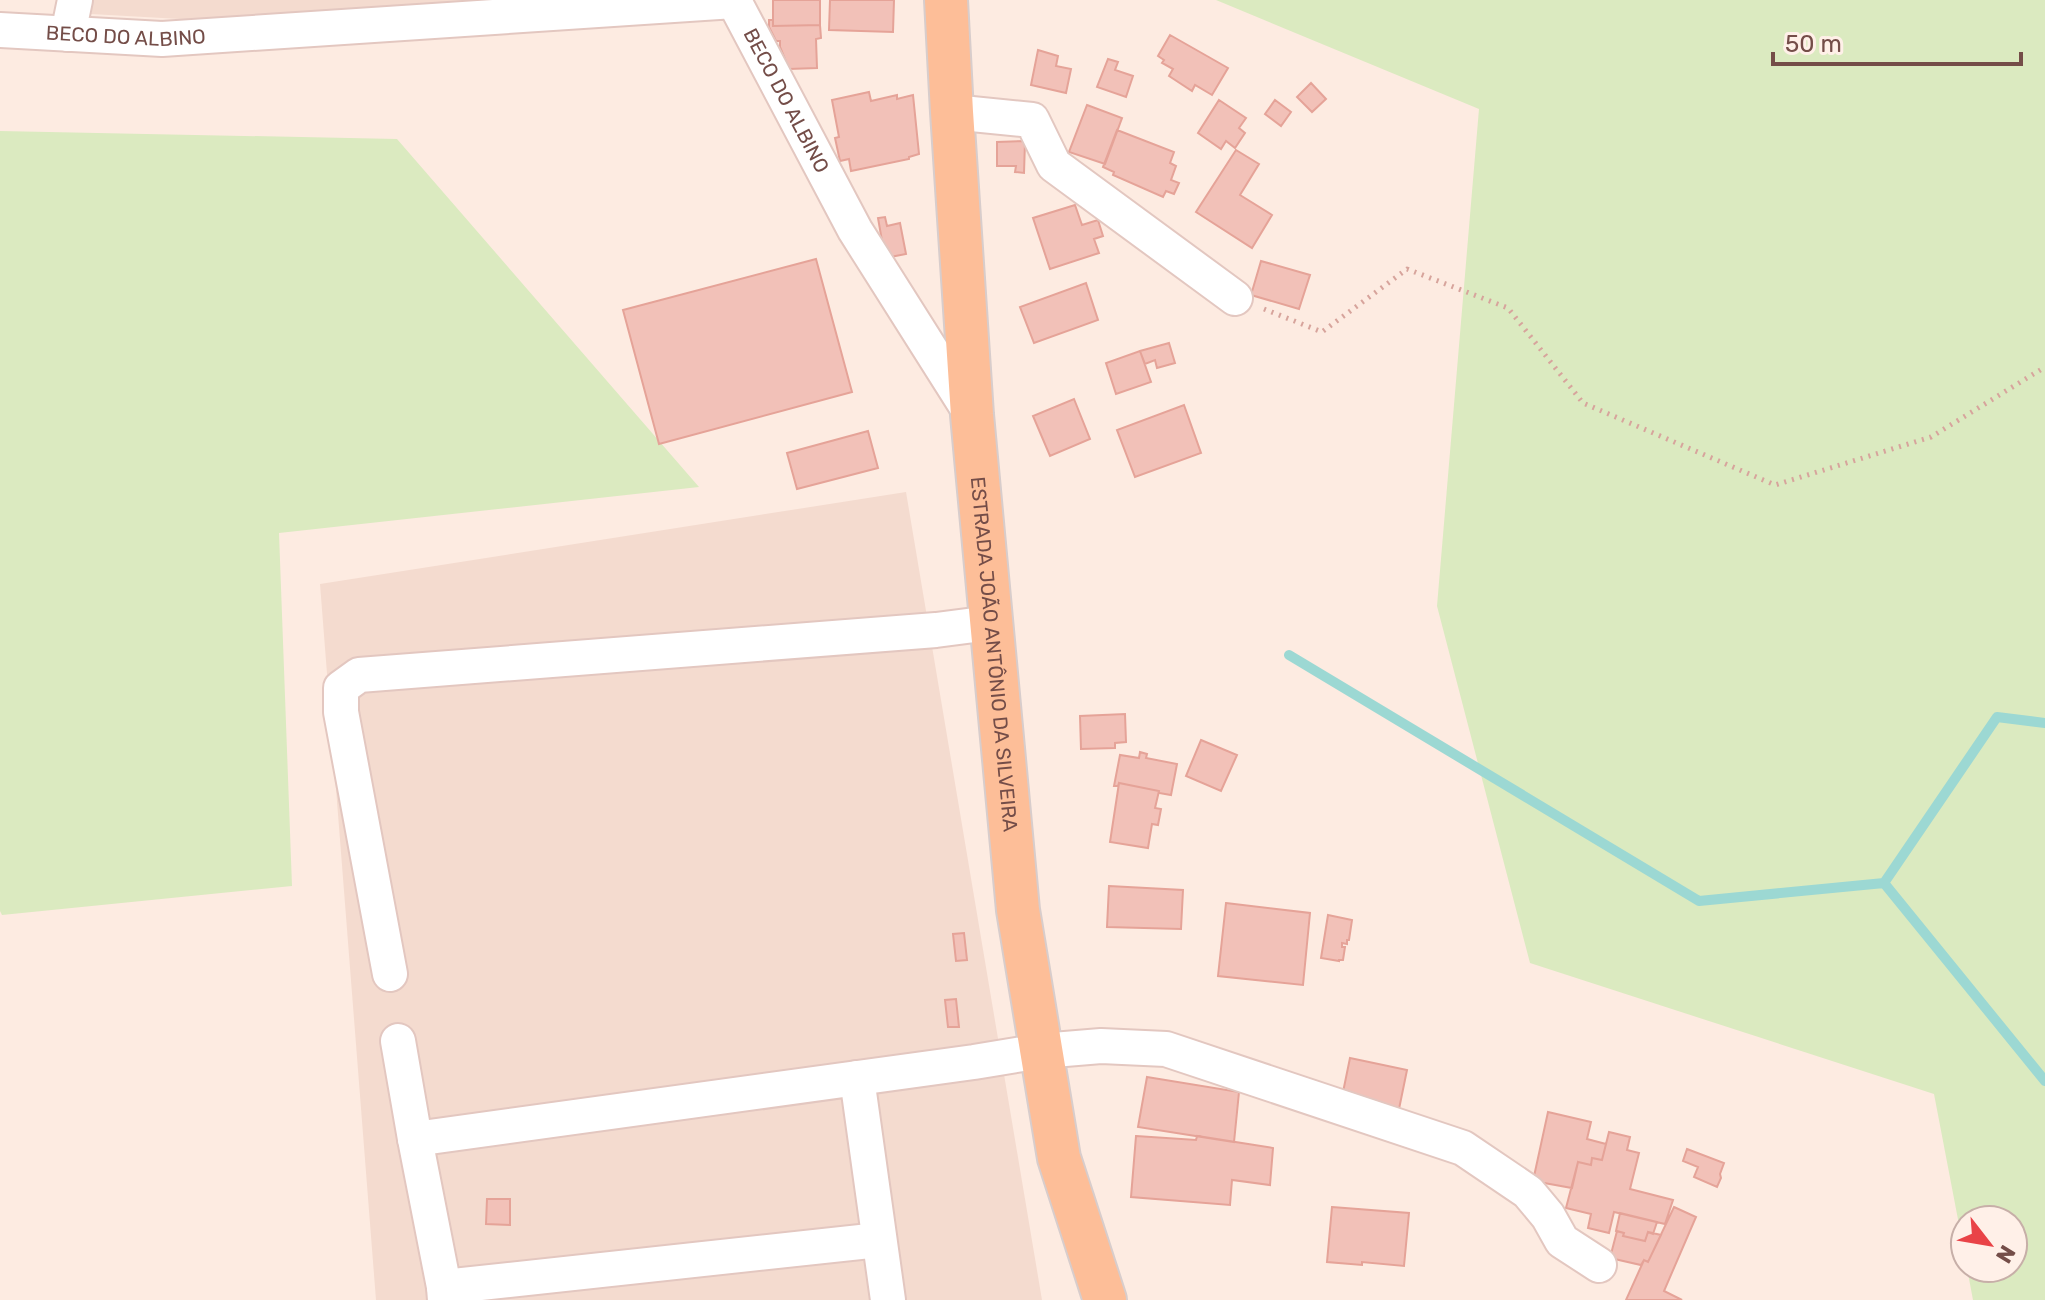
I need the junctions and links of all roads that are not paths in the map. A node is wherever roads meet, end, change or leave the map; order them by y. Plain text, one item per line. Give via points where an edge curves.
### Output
1 (75, 0) edge
2 (946, 0) edge
3 (0, 30) edge
4 (68, 34) junction
5 (952, 112) junction
6 (1235, 298) road end
7 (972, 415) junction
8 (990, 623) junction
9 (390, 974) dead end
10 (398, 1041) dead end
11 (1041, 1051) junction
12 (857, 1078) junction
13 (415, 1139) junction
14 (879, 1240) junction
15 (1599, 1265) dead end
16 (445, 1294) edge
17 (888, 1300) edge
18 (1105, 1300) edge

1 - 4 street
2 - 5 main road, ESTRADA JOÃO ANTÔNIO DA SILVEIRA
3 - 4 street, BECO DO ALBINO
4 - 7 street, BECO DO ALBINO via 162,39 734,1 855,230
5 - 6 street via 1032,120 1054,165
5 - 7 main road, ESTRADA JOÃO ANTÔNIO DA SILVEIRA
7 - 8 main road, ESTRADA JOÃO ANTÔNIO DA SILVEIRA
8 - 9 street via 359,675 341,688 341,712
8 - 11 main road, ESTRADA JOÃO ANTÔNIO DA SILVEIRA via 1018,910
10 - 13 street
11 - 12 street
11 - 15 street via 1101,1046 1166,1049 1463,1148 1528,1192 1562,1241
11 - 18 main road, ESTRADA JOÃO ANTÔNIO DA SILVEIRA via 1059,1158
12 - 13 street
12 - 14 street
13 - 16 street
14 - 16 street
14 - 17 street

